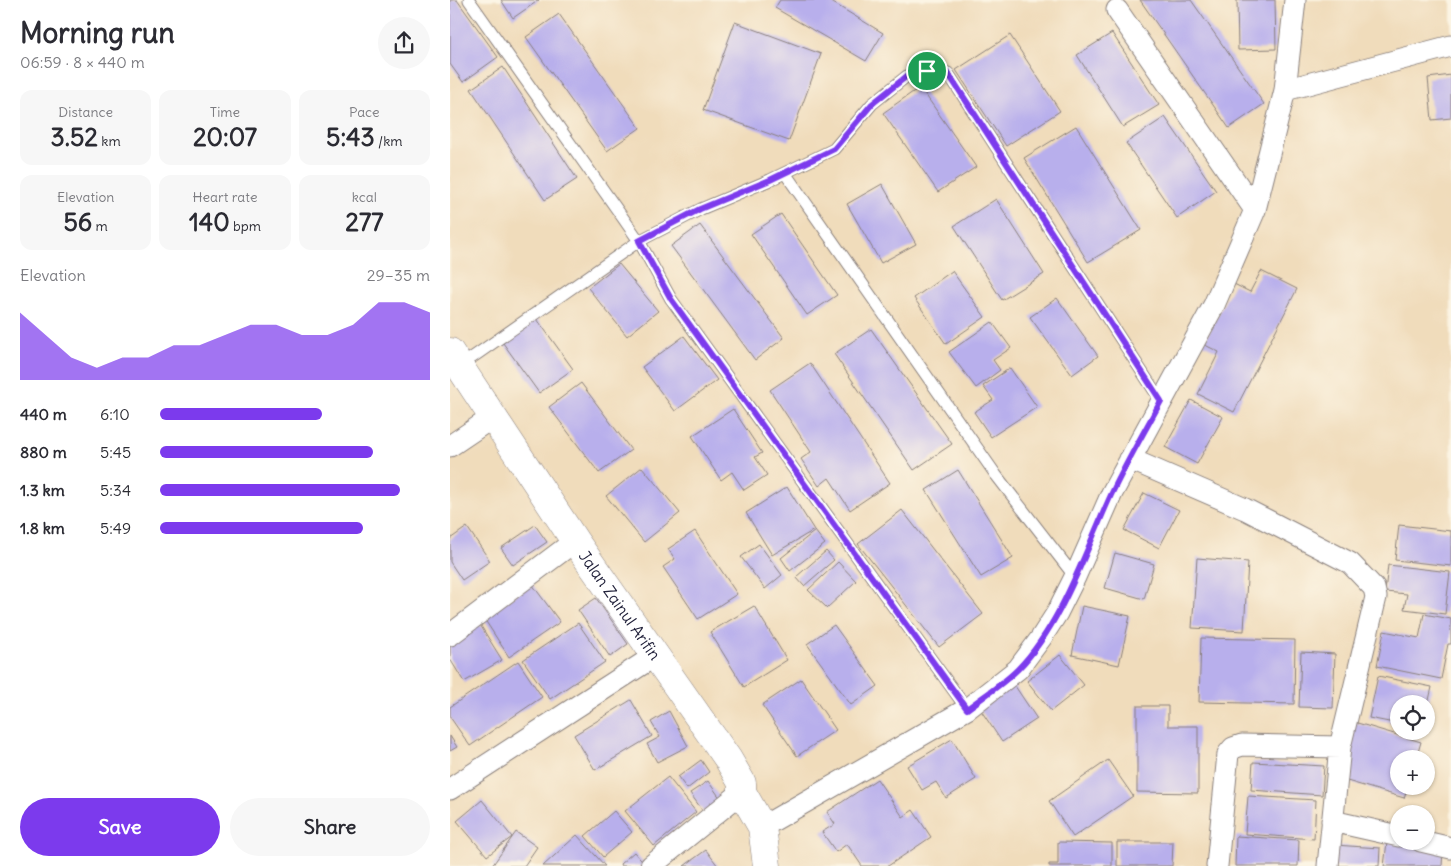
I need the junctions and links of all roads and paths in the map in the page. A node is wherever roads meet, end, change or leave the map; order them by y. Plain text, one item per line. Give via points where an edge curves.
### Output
1 (469, 0) edge
2 (1295, 0) edge
3 (1117, 10) dead end
4 (1451, 46) edge
5 (1285, 90) junction
6 (785, 173) junction
7 (1256, 210) junction
8 (639, 241) junction
9 (455, 359) edge
10 (1161, 401) junction
11 (493, 417) junction
12 (450, 446) edge
13 (1130, 459) junction
14 (575, 541) junction
15 (1075, 577) junction
16 (450, 635) edge
17 (656, 655) junction
18 (967, 709) junction
19 (1340, 747) junction
20 (450, 789) edge
21 (742, 792) junction
22 (1332, 821) junction
23 (762, 827) junction
24 (1390, 834) edge
25 (1435, 844) edge
26 (1451, 847) edge
27 (651, 866) edge
28 (767, 866) edge
29 (1217, 866) edge
30 (1328, 866) edge

1 - 8 lane
2 - 5 street
3 - 7 street
4 - 5 street
5 - 7 street
6 - 8 lane via 700,209
6 - 10 lane via 834,149 872,104 907,76 927,71 948,73
6 - 15 lane via 996,475
7 - 10 street via 1214,305
8 - 9 lane
8 - 18 lane via 671,299
9 - 11 street, Jalan Zainul Arifin
10 - 13 street
11 - 12 street
11 - 14 street, Jalan Zainul Arifin
13 - 15 street
13 - 19 street via 1275,524 1350,564 1374,588 1376,597
14 - 16 street
14 - 17 street, Jalan Zainul Arifin
15 - 18 street via 1045,632 1018,669
17 - 20 street
17 - 21 street, Jalan Zainul Arifin via 728,760 742,783
18 - 23 street
19 - 22 street
19 - 29 street via 1242,745 1233,748 1228,754
21 - 23 street, Jalan Zainul Arifin
21 - 27 street
22 - 24 street
22 - 30 street
23 - 28 street, Jalan Zainul Arifin
25 - 26 street

